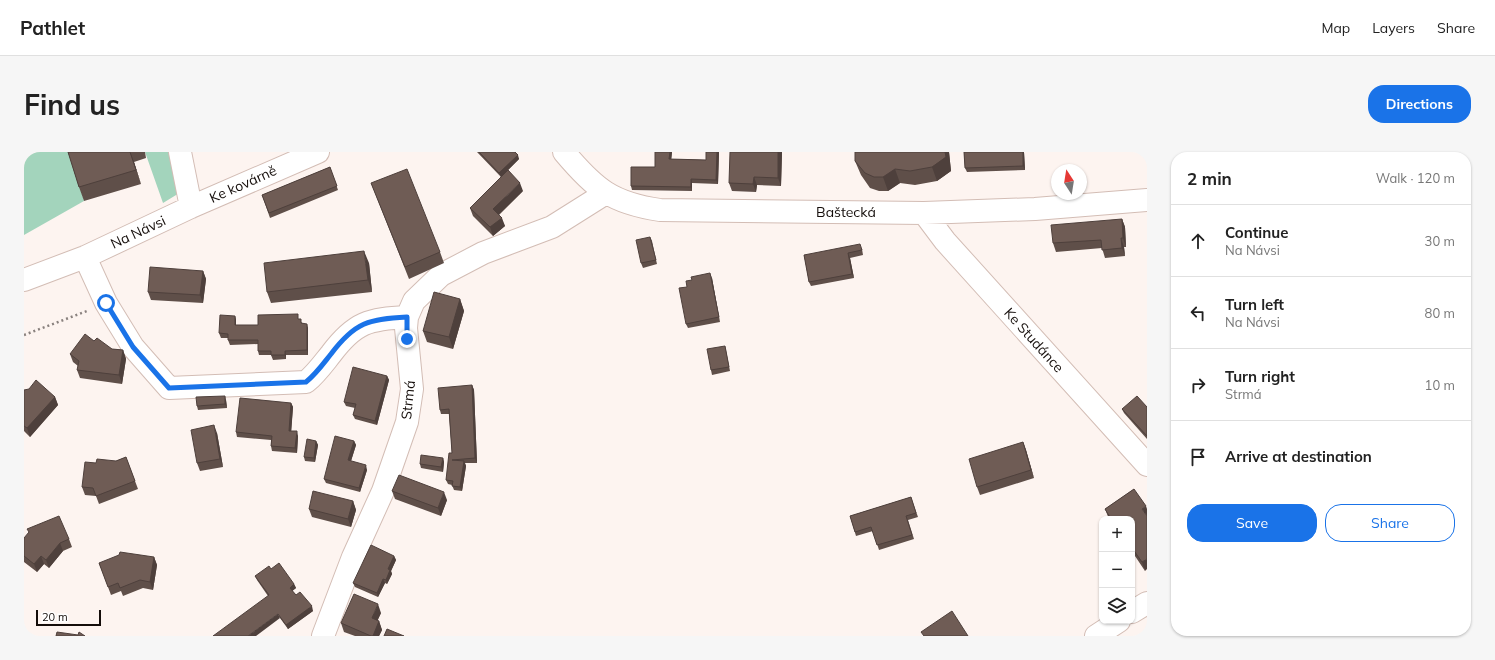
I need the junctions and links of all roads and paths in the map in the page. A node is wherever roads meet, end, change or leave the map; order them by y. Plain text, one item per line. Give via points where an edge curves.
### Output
1 (180, 152) edge
2 (318, 152) edge
3 (564, 152) edge
4 (606, 193) junction
5 (1147, 200) edge
6 (191, 207) junction
7 (924, 212) junction
8 (85, 257) junction
9 (24, 280) edge
10 (106, 303) junction
11 (407, 317) junction
12 (24, 336) edge
13 (1147, 465) edge
14 (1147, 603) edge
15 (1135, 610) edge
16 (1114, 624) edge
17 (322, 636) edge
18 (1096, 636) edge

1 - 6 street
2 - 6 street, Ke kovárně
3 - 4 street, Baštecká via 586,177
4 - 7 street, Baštecká via 626,203 660,210
4 - 11 street, Strmá via 552,227 483,253 441,275 414,301
5 - 7 street, Baštecká via 1035,209
6 - 8 street, Na Návsi
7 - 13 street, Ke Studánce via 945,241
8 - 9 street, Na Návsi
8 - 10 street
10 - 11 street via 133,347 169,388 306,382 314,376 340,342 360,326 377,319
10 - 12 path
11 - 17 street, Strmá via 412,389 407,422 383,491 353,557
14 - 15 street
16 - 18 street

